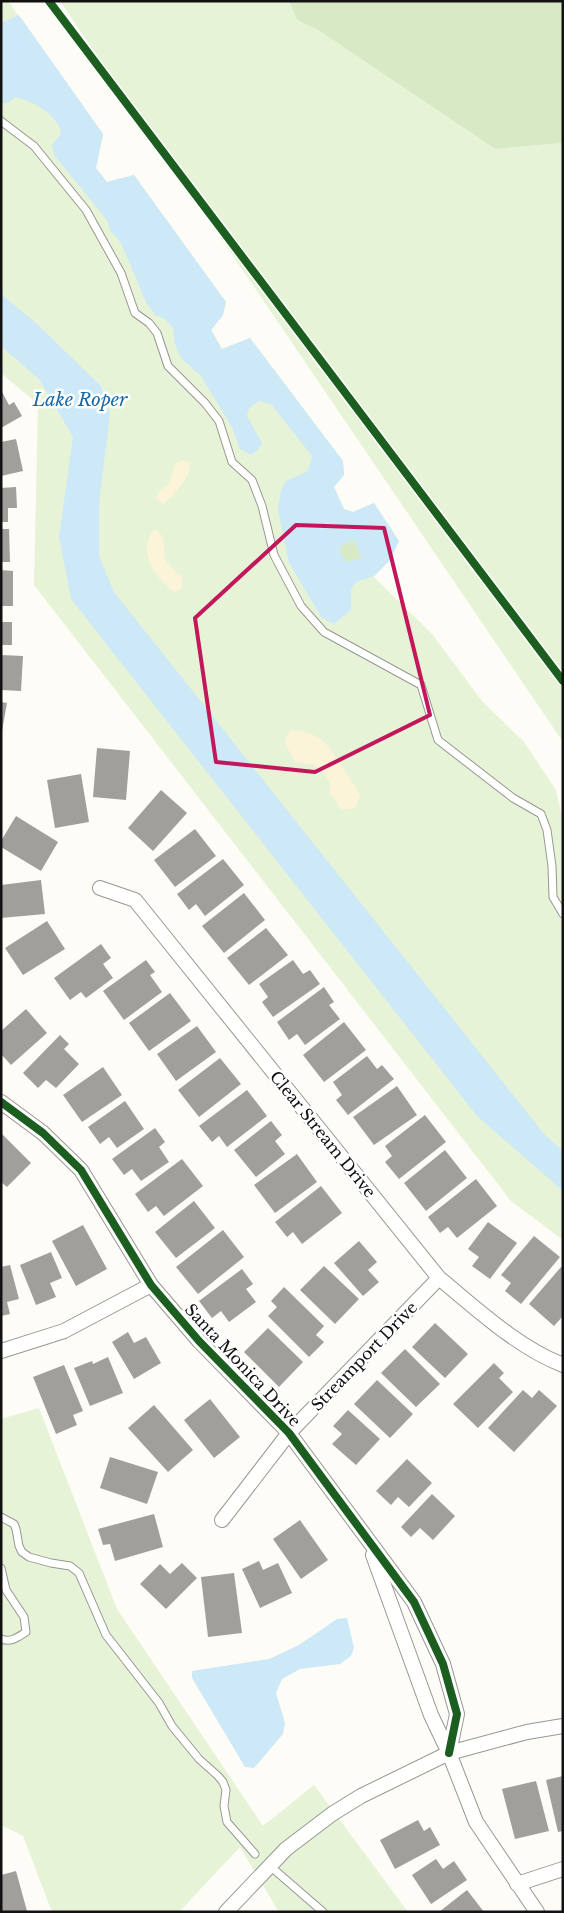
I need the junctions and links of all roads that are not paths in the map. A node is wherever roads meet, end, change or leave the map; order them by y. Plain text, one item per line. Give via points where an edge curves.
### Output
1 (1, 121) edge
2 (100, 888) dead end
3 (563, 914) edge
4 (1, 1102) edge
5 (439, 1278) junction
6 (151, 1285) junction
7 (1, 1351) edge
8 (563, 1365) edge
9 (289, 1433) junction
10 (1, 1516) edge
11 (222, 1520) dead end
12 (368, 1540) junction
13 (1, 1568) edge
14 (1, 1639) edge
15 (563, 1726) edge
16 (449, 1753) junction
17 (255, 1854) dead end
18 (270, 1866) junction
19 (563, 1870) edge
20 (517, 1884) junction
21 (226, 1912) edge
22 (323, 1912) edge
23 (537, 1912) edge

1 - 3 lane via 34,146 86,210 121,273 135,313 157,334 168,366 219,421 232,462 252,480 274,555 301,606 324,632 422,685 438,740 513,798 541,814 548,830 553,897
2 - 5 street, Clear Stream Drive via 135,900
4 - 6 street, Santa Monica Drive via 43,1133 80,1170
5 - 8 street, Clear Stream Drive via 542,1357
5 - 9 street, Streamport Drive
6 - 7 street via 64,1331
6 - 9 street, Santa Monica Drive via 199,1341
9 - 11 street, Streamport Drive
9 - 12 street, Santa Monica Drive
10 - 17 lane via 14,1524 22,1552 29,1557 70,1566 80,1573 106,1635 159,1703 172,1726 223,1782 227,1822
12 - 16 street, Santa Monica Drive via 431,1715
12 - 16 street, Santa Monica Drive via 414,1602 443,1664 457,1714
13 - 14 lane via 6,1590 24,1617 26,1632 15,1640
15 - 16 street
16 - 18 street via 360,1796 286,1849
16 - 20 street via 476,1822
18 - 21 street
18 - 22 lane
19 - 20 street
20 - 23 street

